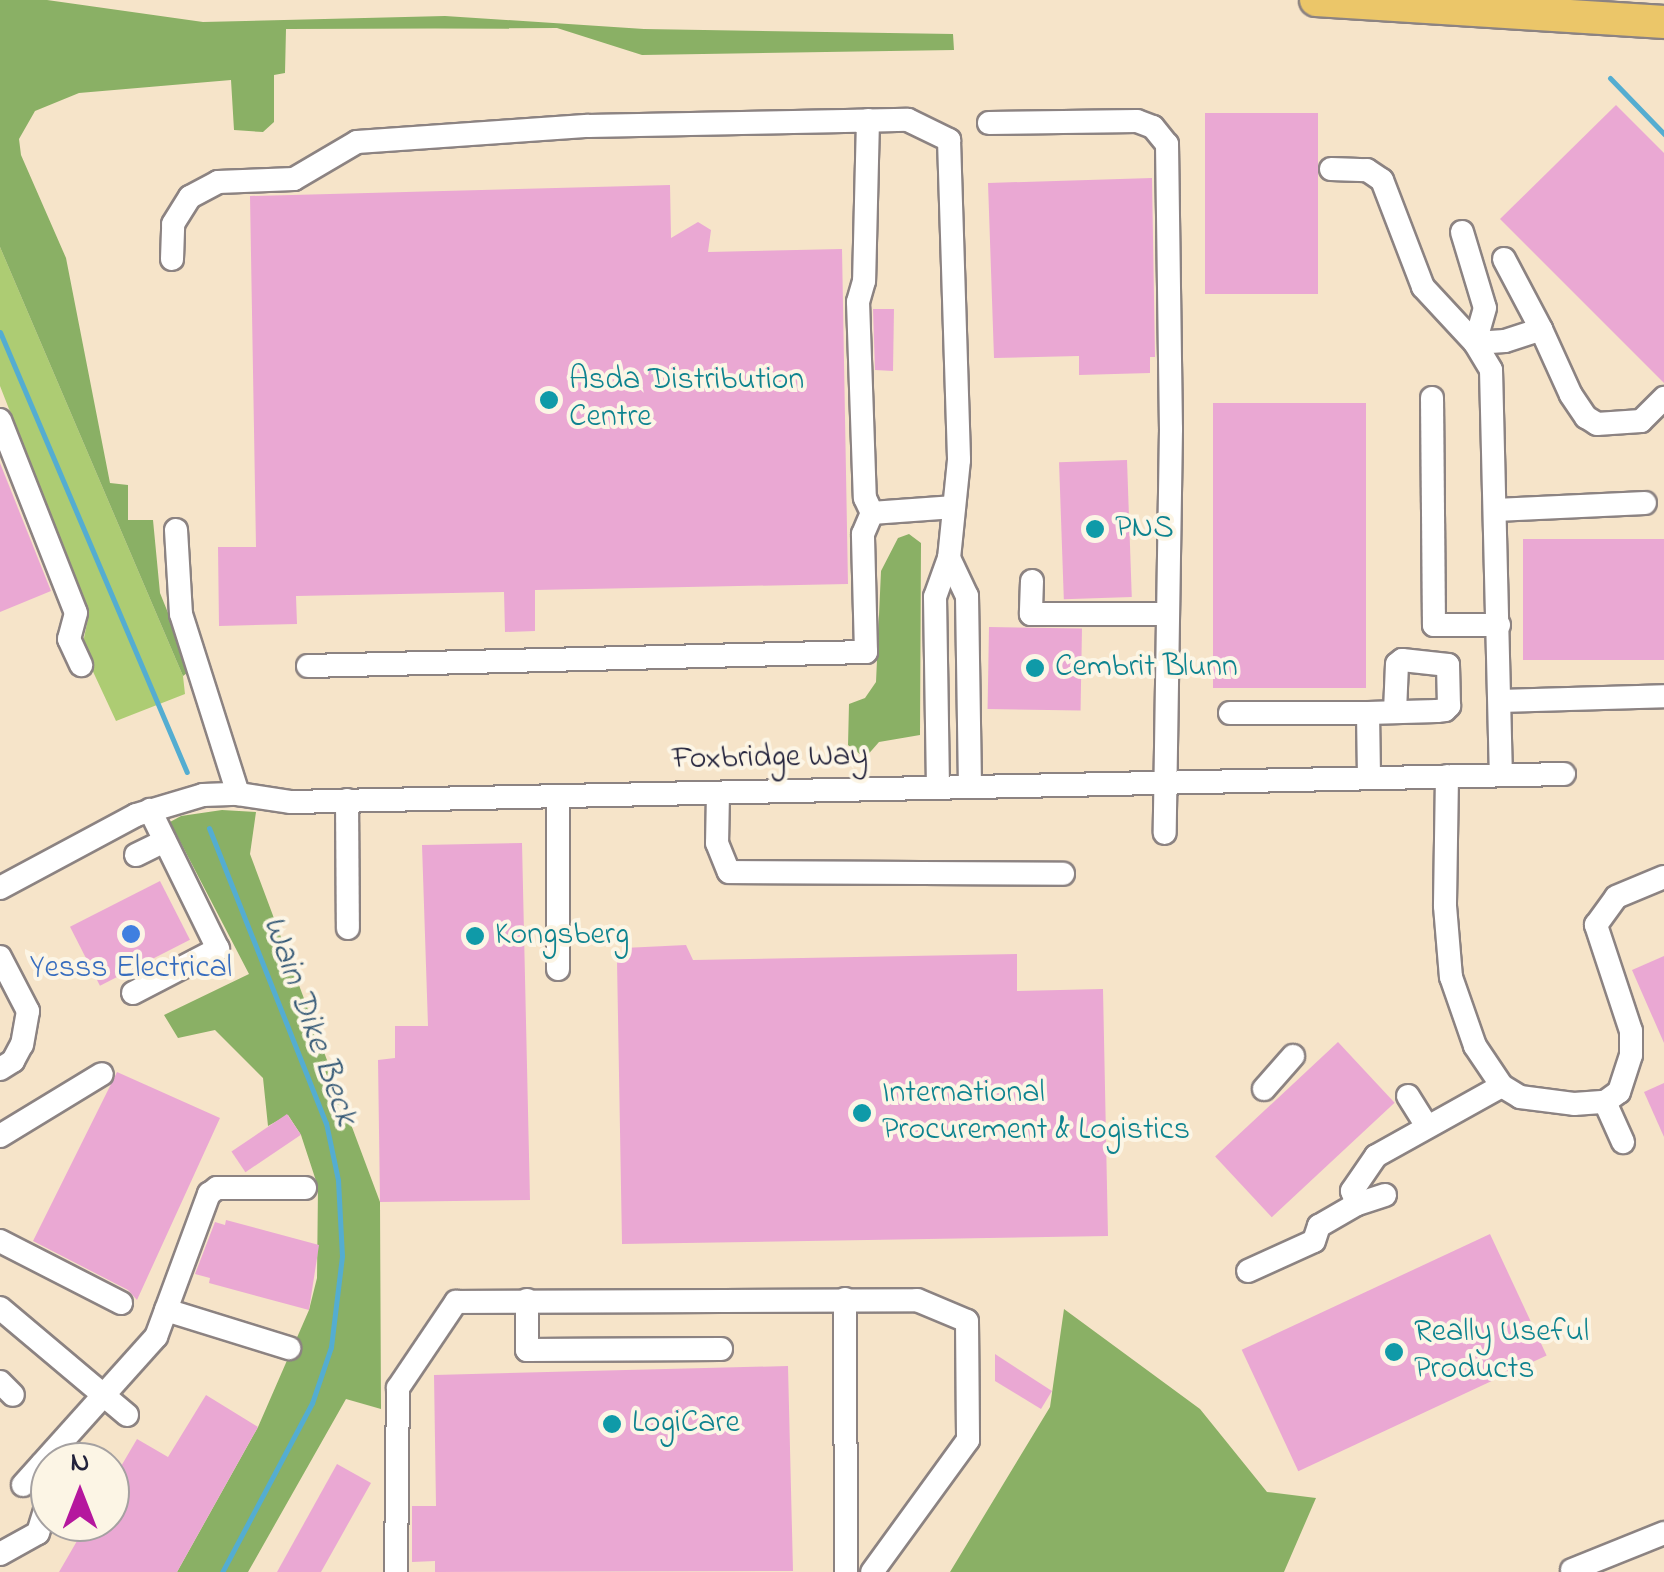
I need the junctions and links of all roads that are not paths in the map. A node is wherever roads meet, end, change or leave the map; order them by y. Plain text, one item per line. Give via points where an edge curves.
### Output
1 (1316, 0) edge
2 (1664, 22) edge
3 (868, 120) junction
4 (989, 122) dead end
5 (1331, 170) dead end
6 (1462, 232) dead end
7 (172, 259) dead end
8 (1504, 259) dead end
9 (1540, 330) junction
10 (1475, 343) junction
11 (1432, 398) dead end
12 (1664, 398) edge
13 (0, 420) edge
14 (1645, 504) dead end
15 (954, 507) junction
16 (1496, 510) junction
17 (872, 512) junction
18 (176, 530) dead end
19 (950, 558) junction
20 (1032, 582) dead end
21 (1167, 614) junction
22 (1498, 625) junction
23 (81, 664) dead end
24 (308, 666) dead end
25 (1664, 696) edge
26 (1500, 701) junction
27 (1395, 712) dead end
28 (1230, 713) dead end
29 (1368, 713) junction
30 (1564, 774) dead end
31 (1501, 775) junction
32 (1447, 776) junction
33 (1369, 778) junction
34 (1168, 783) junction
35 (970, 787) junction
36 (938, 788) junction
37 (718, 793) junction
38 (238, 794) junction
39 (558, 796) junction
40 (347, 800) junction
41 (150, 810) junction
42 (1164, 833) dead end
43 (165, 841) junction
44 (136, 855) dead end
45 (1063, 874) dead end
46 (1664, 878) edge
47 (0, 888) edge
48 (348, 928) dead end
49 (0, 957) edge
50 (558, 968) dead end
51 (133, 993) dead end
52 (1293, 1056) dead end
53 (0, 1069) edge
54 (102, 1074) dead end
55 (1502, 1086) junction
56 (1264, 1089) dead end
57 (1408, 1096) dead end
58 (1605, 1102) junction
59 (1427, 1127) junction
60 (0, 1136) edge
61 (1623, 1142) dead end
62 (305, 1188) dead end
63 (1386, 1195) dead end
64 (1357, 1204) junction
65 (0, 1241) edge
66 (1248, 1271) dead end
67 (846, 1299) junction
68 (526, 1300) junction
69 (121, 1302) dead end
70 (0, 1308) edge
71 (166, 1310) junction
72 (289, 1348) dead end
73 (721, 1349) dead end
74 (102, 1397) junction
75 (128, 1415) dead end
76 (62, 1442) edge
77 (30, 1477) edge
78 (23, 1485) dead end
79 (1664, 1532) edge
80 (30, 1537) edge
81 (0, 1554) edge
82 (1572, 1570) edge
83 (396, 1572) edge
84 (846, 1572) edge
85 (872, 1572) edge

1 - 2 highway
3 - 7 street via 588,126 358,142 294,179 218,182 190,196 173,224
3 - 15 street via 908,120 950,140 959,460
3 - 17 street via 858,302 865,498
4 - 21 street via 1137,121 1168,144
5 - 10 street via 1367,170 1382,180 1423,287
6 - 10 street via 1485,308
8 - 9 street
9 - 10 street
9 - 12 street via 1571,395 1598,424 1641,420
10 - 16 street via 1491,370 1494,392
11 - 22 street via 1434,625
13 - 23 street via 76,613 70,639
14 - 16 street
15 - 17 street
15 - 19 street
16 - 22 street
17 - 24 street via 863,534 866,652
18 - 38 street via 181,614
19 - 35 street via 967,596
19 - 36 street via 935,597
20 - 21 street via 1032,614
21 - 34 street
22 - 26 street
25 - 26 street
26 - 31 street
27 - 29 street
28 - 29 street
29 - 33 street
30 - 31 street, Foxbridge Way
31 - 32 street, Foxbridge Way
32 - 33 street, Foxbridge Way
32 - 55 street via 1451,977 1475,1046
33 - 34 street, Foxbridge Way
34 - 35 street, Foxbridge Way
34 - 42 street
35 - 36 street, Foxbridge Way
36 - 37 street, Foxbridge Way
37 - 39 street, Foxbridge Way
37 - 45 street via 717,843 730,872
38 - 40 street, Foxbridge Way via 292,802
38 - 41 street, Foxbridge Way via 203,795
39 - 40 street, Foxbridge Way
39 - 50 street
40 - 48 street
41 - 43 street
41 - 47 street, Foxbridge Way
43 - 44 street
43 - 51 street via 218,949
46 - 58 street via 1616,897 1596,925 1632,1031 1628,1070 1619,1092
49 - 53 street via 28,1011 22,1044
52 - 56 street
54 - 60 street
55 - 58 street via 1540,1102
55 - 59 street
57 - 59 street
58 - 61 street
59 - 64 street via 1376,1156 1352,1191
62 - 71 street via 217,1188 209,1194
63 - 64 street
64 - 66 street via 1320,1226 1314,1241
65 - 69 street
67 - 68 street
67 - 84 street
67 - 85 street via 918,1300 967,1321 968,1440
68 - 73 street via 527,1350
68 - 83 street via 456,1302 398,1388
70 - 74 street
71 - 72 street
71 - 74 street via 151,1343
74 - 75 street
74 - 76 street
77 - 78 street
79 - 82 street
80 - 81 street

